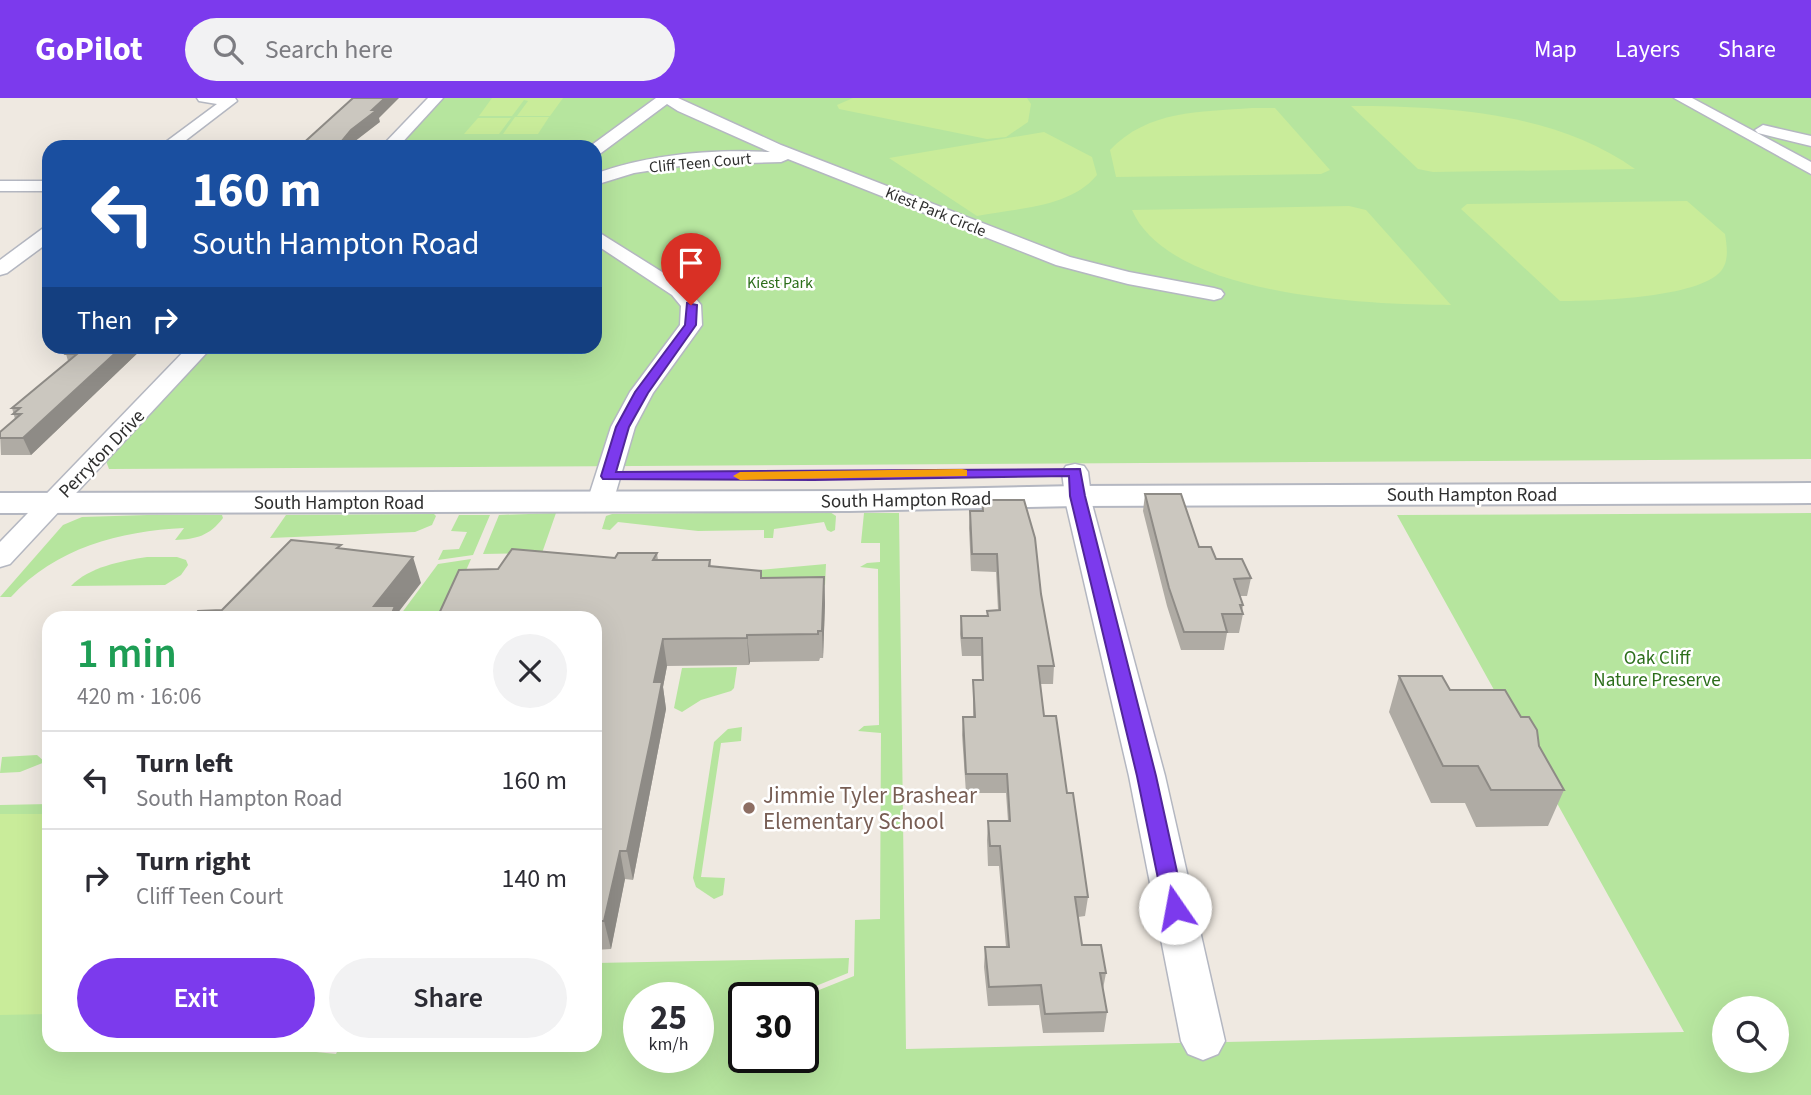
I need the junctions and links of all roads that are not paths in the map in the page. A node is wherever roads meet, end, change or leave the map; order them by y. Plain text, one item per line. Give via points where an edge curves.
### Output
1 (204, 98) edge
2 (436, 98) edge
3 (667, 98) edge
4 (1681, 98) edge
5 (232, 100) edge
6 (1722, 119) junction
7 (177, 140) edge
8 (396, 140) edge
9 (1811, 141) edge
10 (602, 145) edge
11 (807, 160) junction
12 (1811, 169) edge
13 (602, 177) edge
14 (0, 186) edge
15 (42, 186) edge
16 (42, 238) edge
17 (602, 241) edge
18 (0, 269) edge
19 (1214, 294) dead end
20 (194, 354) edge
21 (1799, 469) edge
22 (0, 477) edge
23 (78, 477) junction
24 (1076, 484) junction
25 (604, 489) junction
26 (1811, 493) edge
27 (54, 502) junction
28 (0, 503) edge
29 (0, 558) edge
30 (1203, 1041) dead end

1 - 5 street
2 - 8 street
3 - 10 street
3 - 11 street, Kiest Park Circle
4 - 6 street
5 - 7 street
6 - 9 street
6 - 12 street
11 - 13 street, Cliff Teen Court via 741,156 625,169
11 - 19 street, Kiest Park Circle via 1063,261
14 - 15 street
16 - 18 street
17 - 25 street via 679,291 691,305 691,325 642,392 623,427
20 - 23 street, Perryton Drive
21 - 24 main road, South Hampton Road
21 - 26 main road
22 - 23 main road, South Hampton Road
23 - 25 main road, South Hampton Road
23 - 27 street, Perryton Drive
24 - 25 main road, South Hampton Road via 849,501
24 - 26 main road, South Hampton Road
24 - 30 street via 1147,776
25 - 27 main road, South Hampton Road
27 - 28 main road, South Hampton Road
27 - 29 street, Perryton Drive

